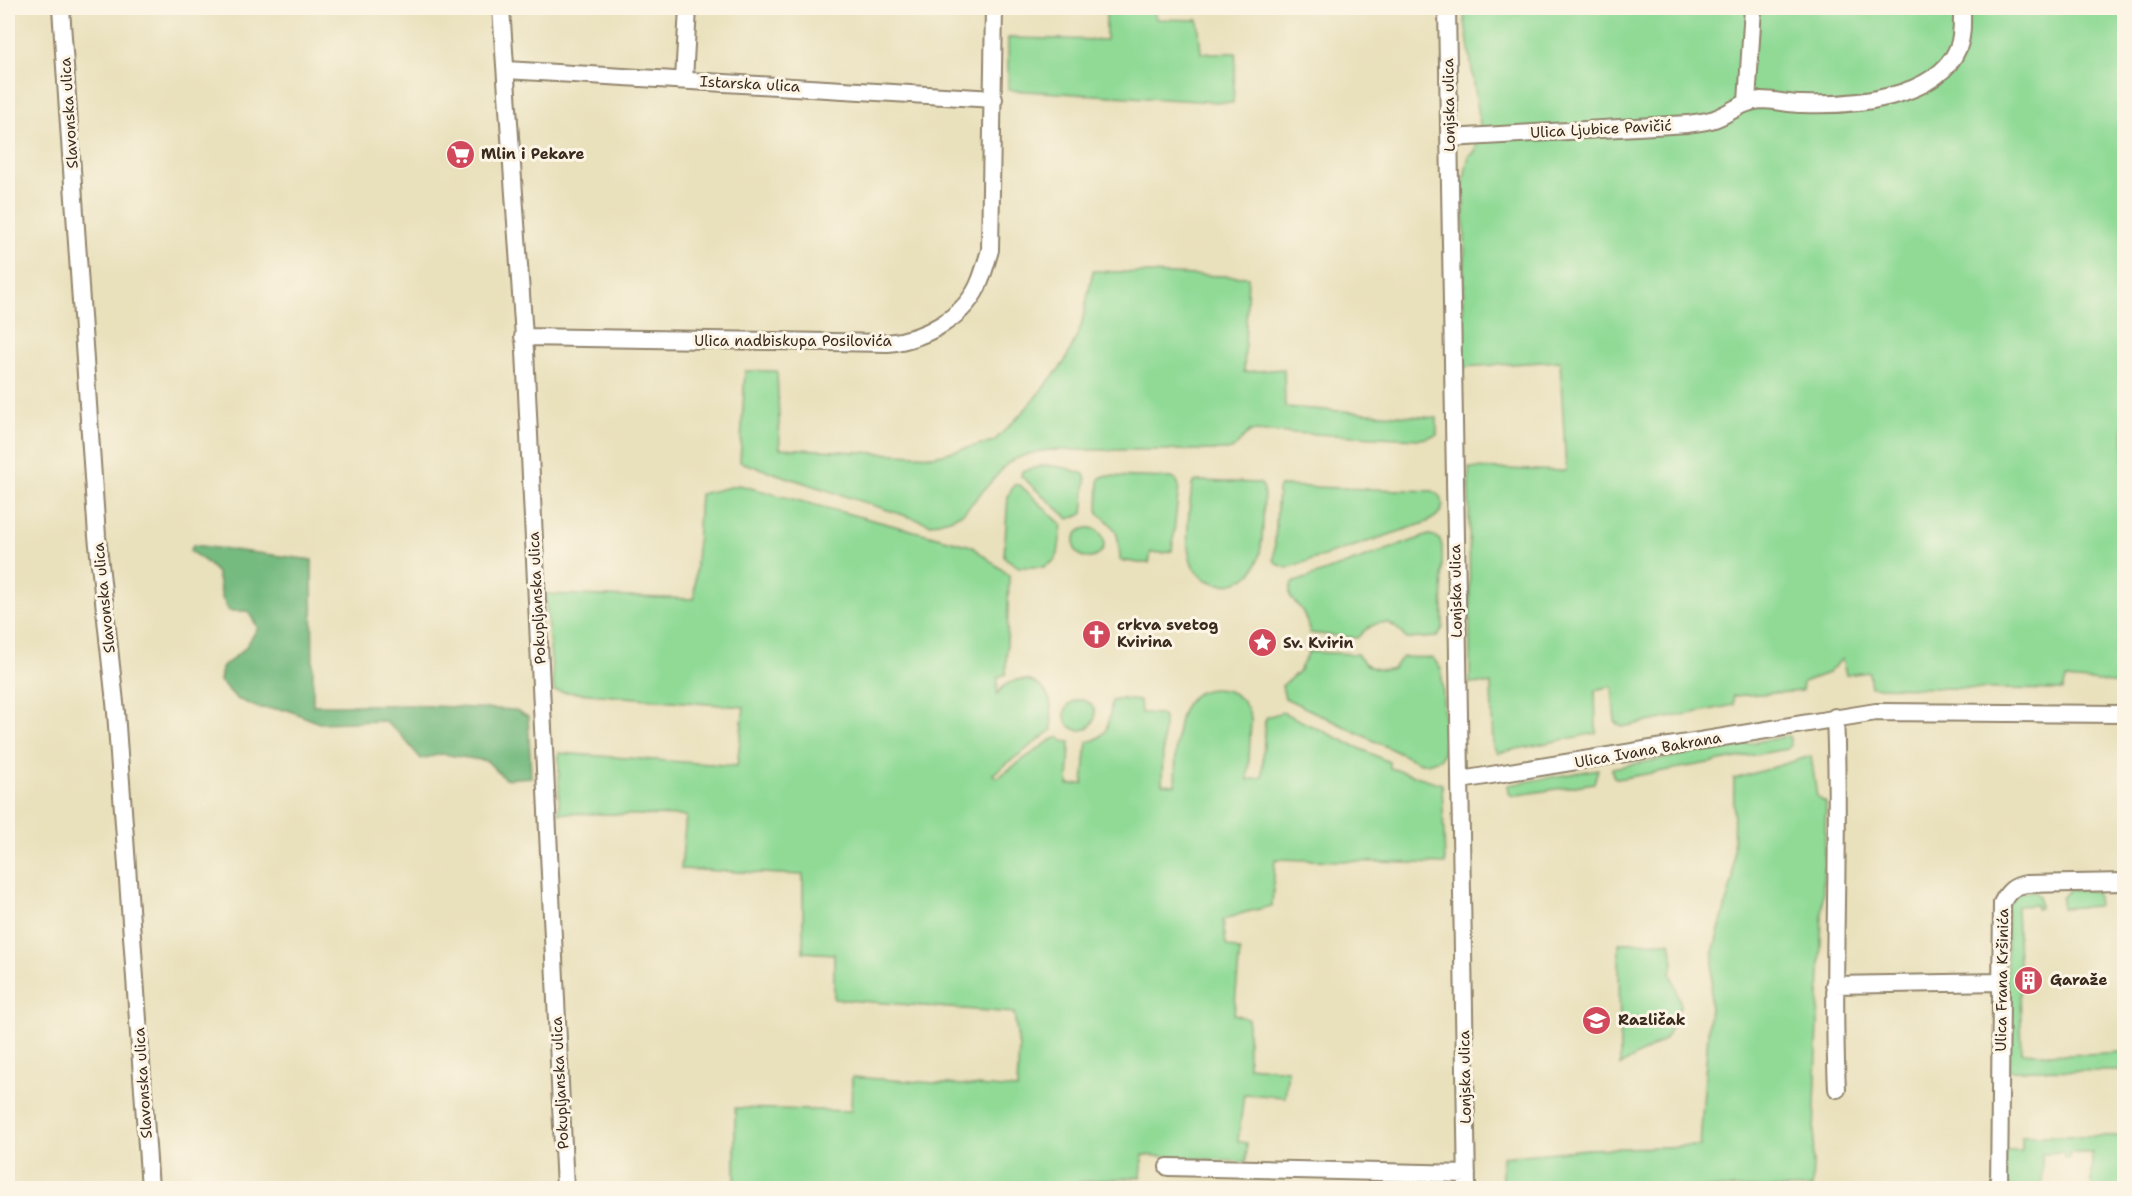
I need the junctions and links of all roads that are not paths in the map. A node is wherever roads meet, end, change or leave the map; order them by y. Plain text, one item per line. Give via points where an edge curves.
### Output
1 (61, 8) edge
2 (501, 8) edge
3 (688, 8) edge
4 (994, 8) edge
5 (1447, 8) edge
6 (1753, 8) edge
7 (1962, 8) edge
8 (506, 70) junction
9 (684, 80) junction
10 (993, 99) junction
11 (1747, 102) junction
12 (1450, 138) junction
13 (524, 337) junction
14 (2124, 714) edge
15 (1834, 717) junction
16 (1461, 780) junction
17 (2124, 882) edge
18 (2001, 982) junction
19 (1834, 985) junction
20 (1837, 1089) dead end
21 (1168, 1167) dead end
22 (1467, 1181) edge
23 (150, 1188) edge
24 (565, 1188) edge
25 (2000, 1188) edge

1 - 23 street, Slavonska ulica
2 - 8 street, Pokupljanska ulica
3 - 9 street
4 - 10 street, Ulica nadbiskupa Posilovića
5 - 12 street, Lonjska ulica
6 - 11 street
7 - 11 street, Ulica Ljubice Pavičić via 1958,49 1939,73 1907,92 1850,103
8 - 9 street, Istarska ulica
8 - 13 street, Pokupljanska ulica
9 - 10 street, Istarska ulica
10 - 13 street, Ulica nadbiskupa Posilovića via 990,250 980,282 962,309 918,337 888,343
11 - 12 street, Ulica Ljubice Pavičić via 1706,122
12 - 16 street, Lonjska ulica
13 - 24 street, Pokupljanska ulica
14 - 15 street, Ulica Ivana Bakrana via 1876,712
15 - 16 street, Ulica Ivana Bakrana
15 - 19 street
16 - 22 street, Lonjska ulica
17 - 18 street, Ulica Frana Kršinića via 2034,883 2011,890 2002,903
18 - 19 street
18 - 25 street, Ulica Frana Kršinića
19 - 20 street
21 - 22 street, Lonjska ulica

